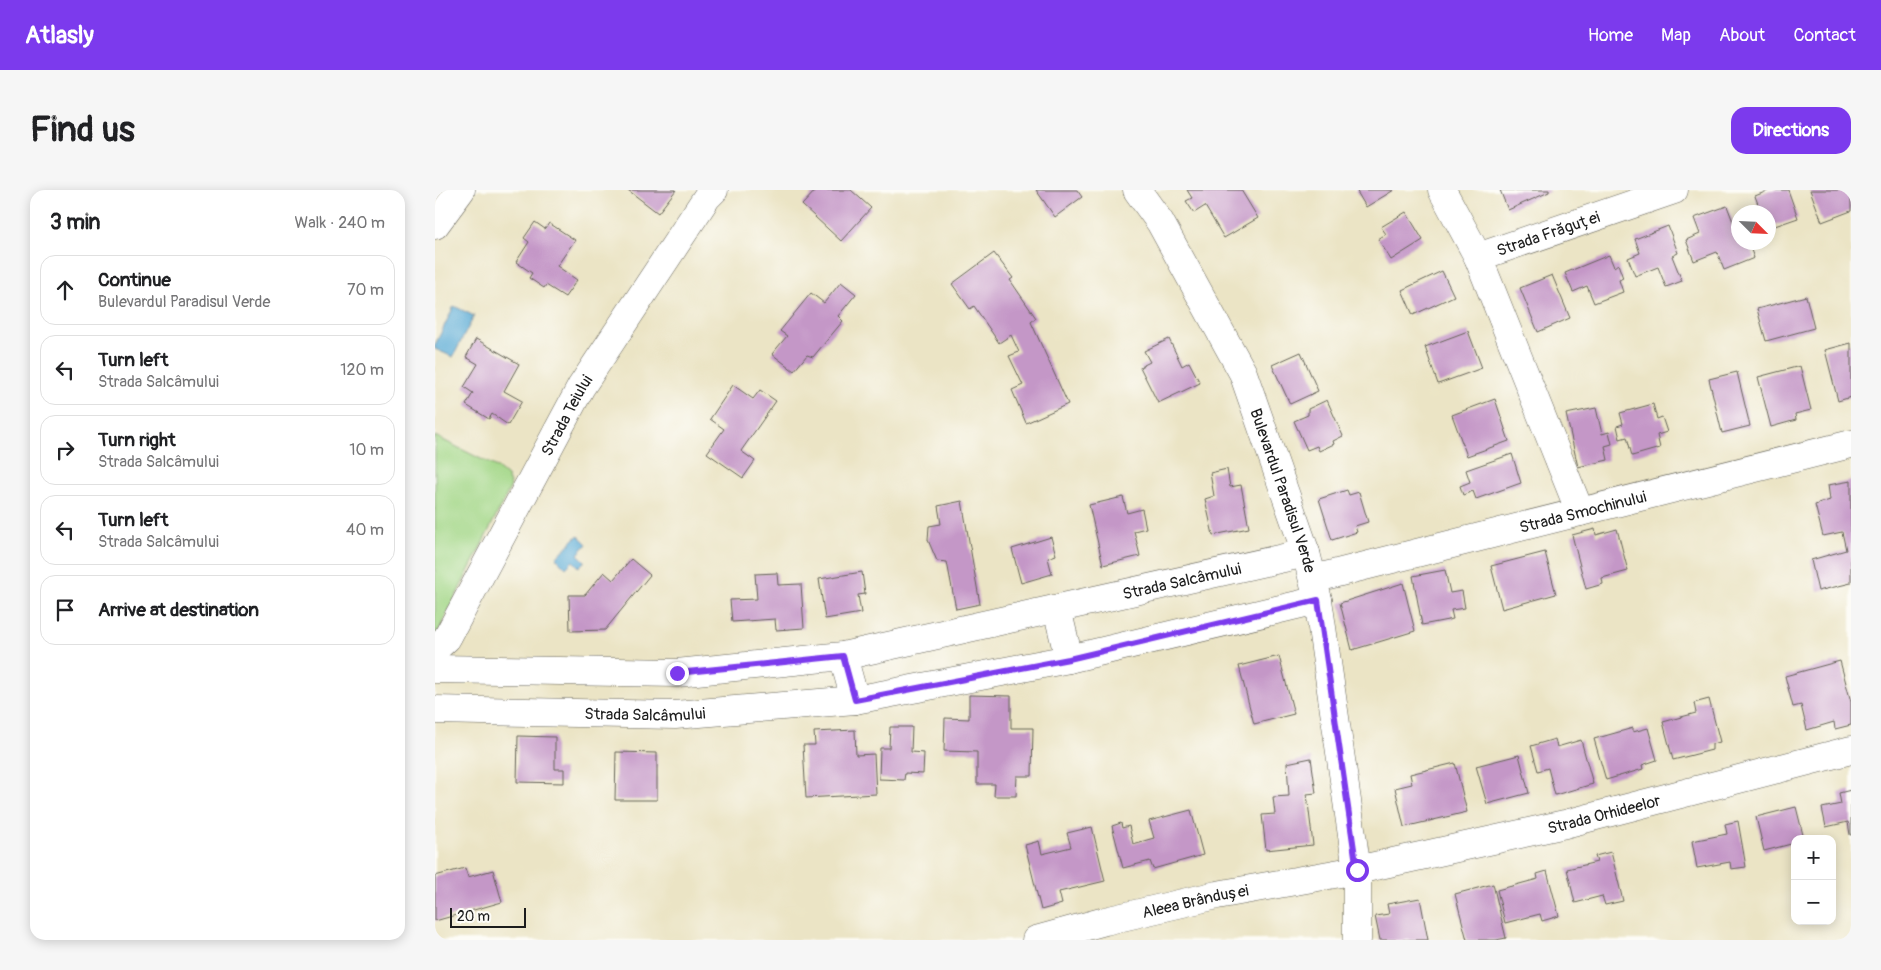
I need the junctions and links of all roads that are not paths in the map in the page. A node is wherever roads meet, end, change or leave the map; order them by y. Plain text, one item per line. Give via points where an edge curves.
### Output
1 (461, 190) edge
2 (713, 190) edge
3 (1137, 190) edge
4 (1442, 190) edge
5 (1674, 190) edge
6 (435, 225) edge
7 (1478, 257) junction
8 (1851, 444) edge
9 (1580, 512) junction
10 (1306, 553) junction
11 (1315, 590) junction
12 (1057, 609) junction
13 (435, 649) edge
14 (843, 656) junction
15 (1069, 659) junction
16 (435, 669) edge
17 (677, 673) junction
18 (855, 700) junction
19 (435, 710) edge
20 (675, 715) junction
21 (1851, 750) edge
22 (1357, 870) junction
23 (1036, 940) edge
24 (1357, 940) edge

1 - 6 street
2 - 13 street, Strada Teiului via 581,387 447,638
3 - 10 street, Bulevardul Paradisul Verde via 1160,222 1243,373
4 - 7 street
5 - 7 street, Strada Frăguței
7 - 9 street
8 - 9 street, Strada Smochinului
9 - 11 street, Strada Smochinului
10 - 11 street, Bulevardul Paradisul Verde
10 - 12 street, Strada Salcâmului
11 - 15 street, Strada Salcâmului
11 - 22 street, Bulevardul Paradisul Verde
12 - 14 street, Strada Salcâmului
12 - 15 street
14 - 17 street, Strada Salcâmului
14 - 18 street
15 - 18 street, Strada Salcâmului
16 - 17 street, Strada Salcâmului
17 - 20 street
18 - 20 street, Strada Salcâmului
19 - 20 street, Strada Salcâmului
21 - 22 street, Strada Orhideelor via 1565,824
22 - 23 street, Aleea Brândușei via 1217,895
22 - 24 street, Bulevardul Paradisul Verde

